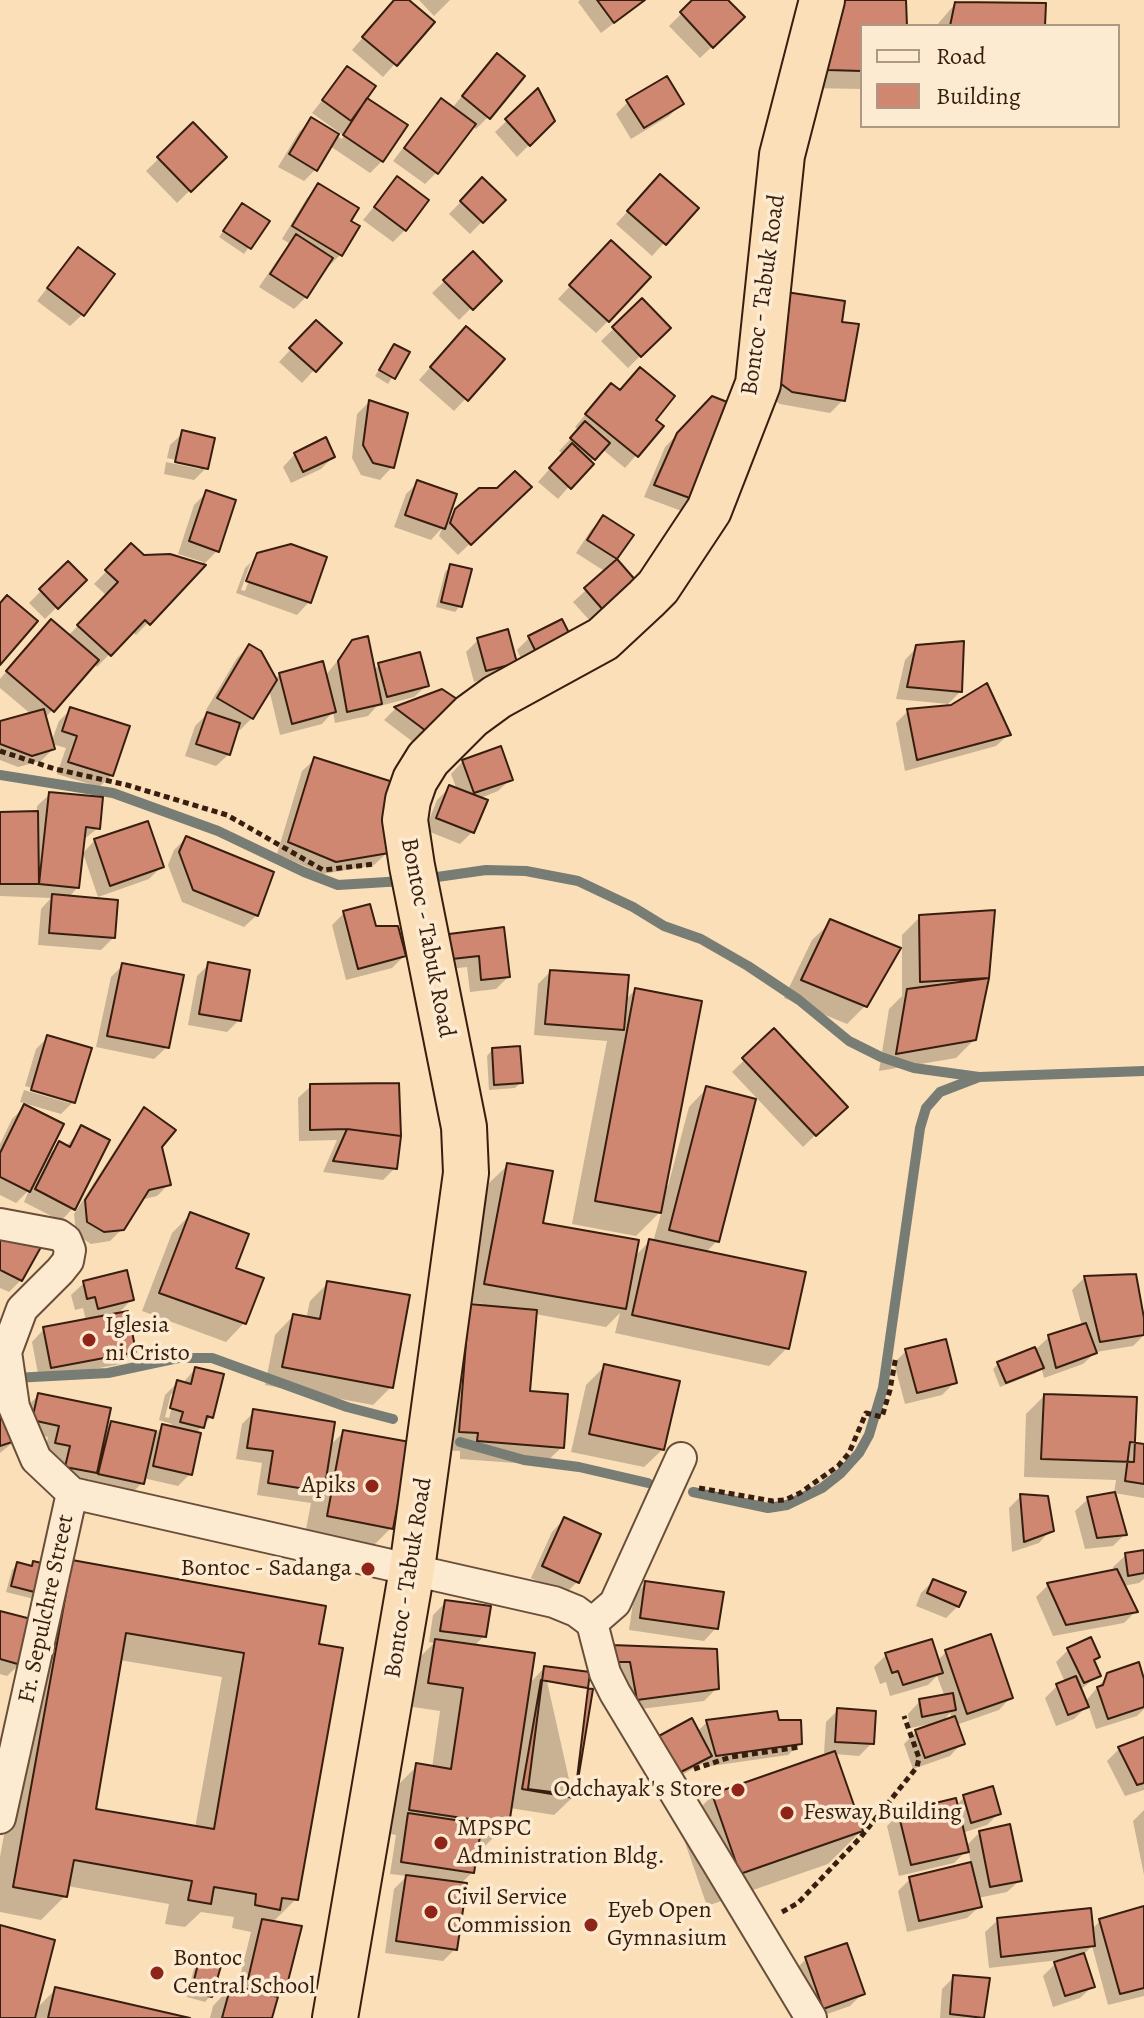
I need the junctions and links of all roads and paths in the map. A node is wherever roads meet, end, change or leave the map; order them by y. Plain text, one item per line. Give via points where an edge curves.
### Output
1 (822, 0) edge
2 (0, 751) edge
3 (413, 872) junction
4 (0, 1224) edge
5 (896, 1356) dead end
6 (676, 1470) joint
7 (72, 1493) junction
8 (412, 1569) junction
9 (592, 1623) junction
10 (904, 1716) dead end
11 (800, 1747) dead end
12 (699, 1767) dead end
13 (0, 1818) edge
14 (798, 1903) dead end
15 (335, 2018) edge
16 (811, 2018) edge

1 - 3 highway, Bontoc - Tabuk Road via 782,155 758,384 714,500 658,587 603,639 497,697 428,759 415,780 405,820
2 - 3 path via 227,815 323,870
3 - 8 highway, Bontoc - Tabuk Road via 467,1150
4 - 7 street via 59,1235 70,1250 60,1271 22,1309 6,1356 12,1400 36,1459
5 - 6 path via 882,1417 866,1413 849,1453 800,1493 773,1501
6 - 9 street via 615,1603
7 - 8 street
7 - 13 street, Fr. Sepulchre Street
8 - 9 street via 554,1602
8 - 15 highway, Bontoc - Tabuk Road
9 - 16 street via 615,1693
10 - 14 path via 919,1758 917,1767
11 - 12 path

